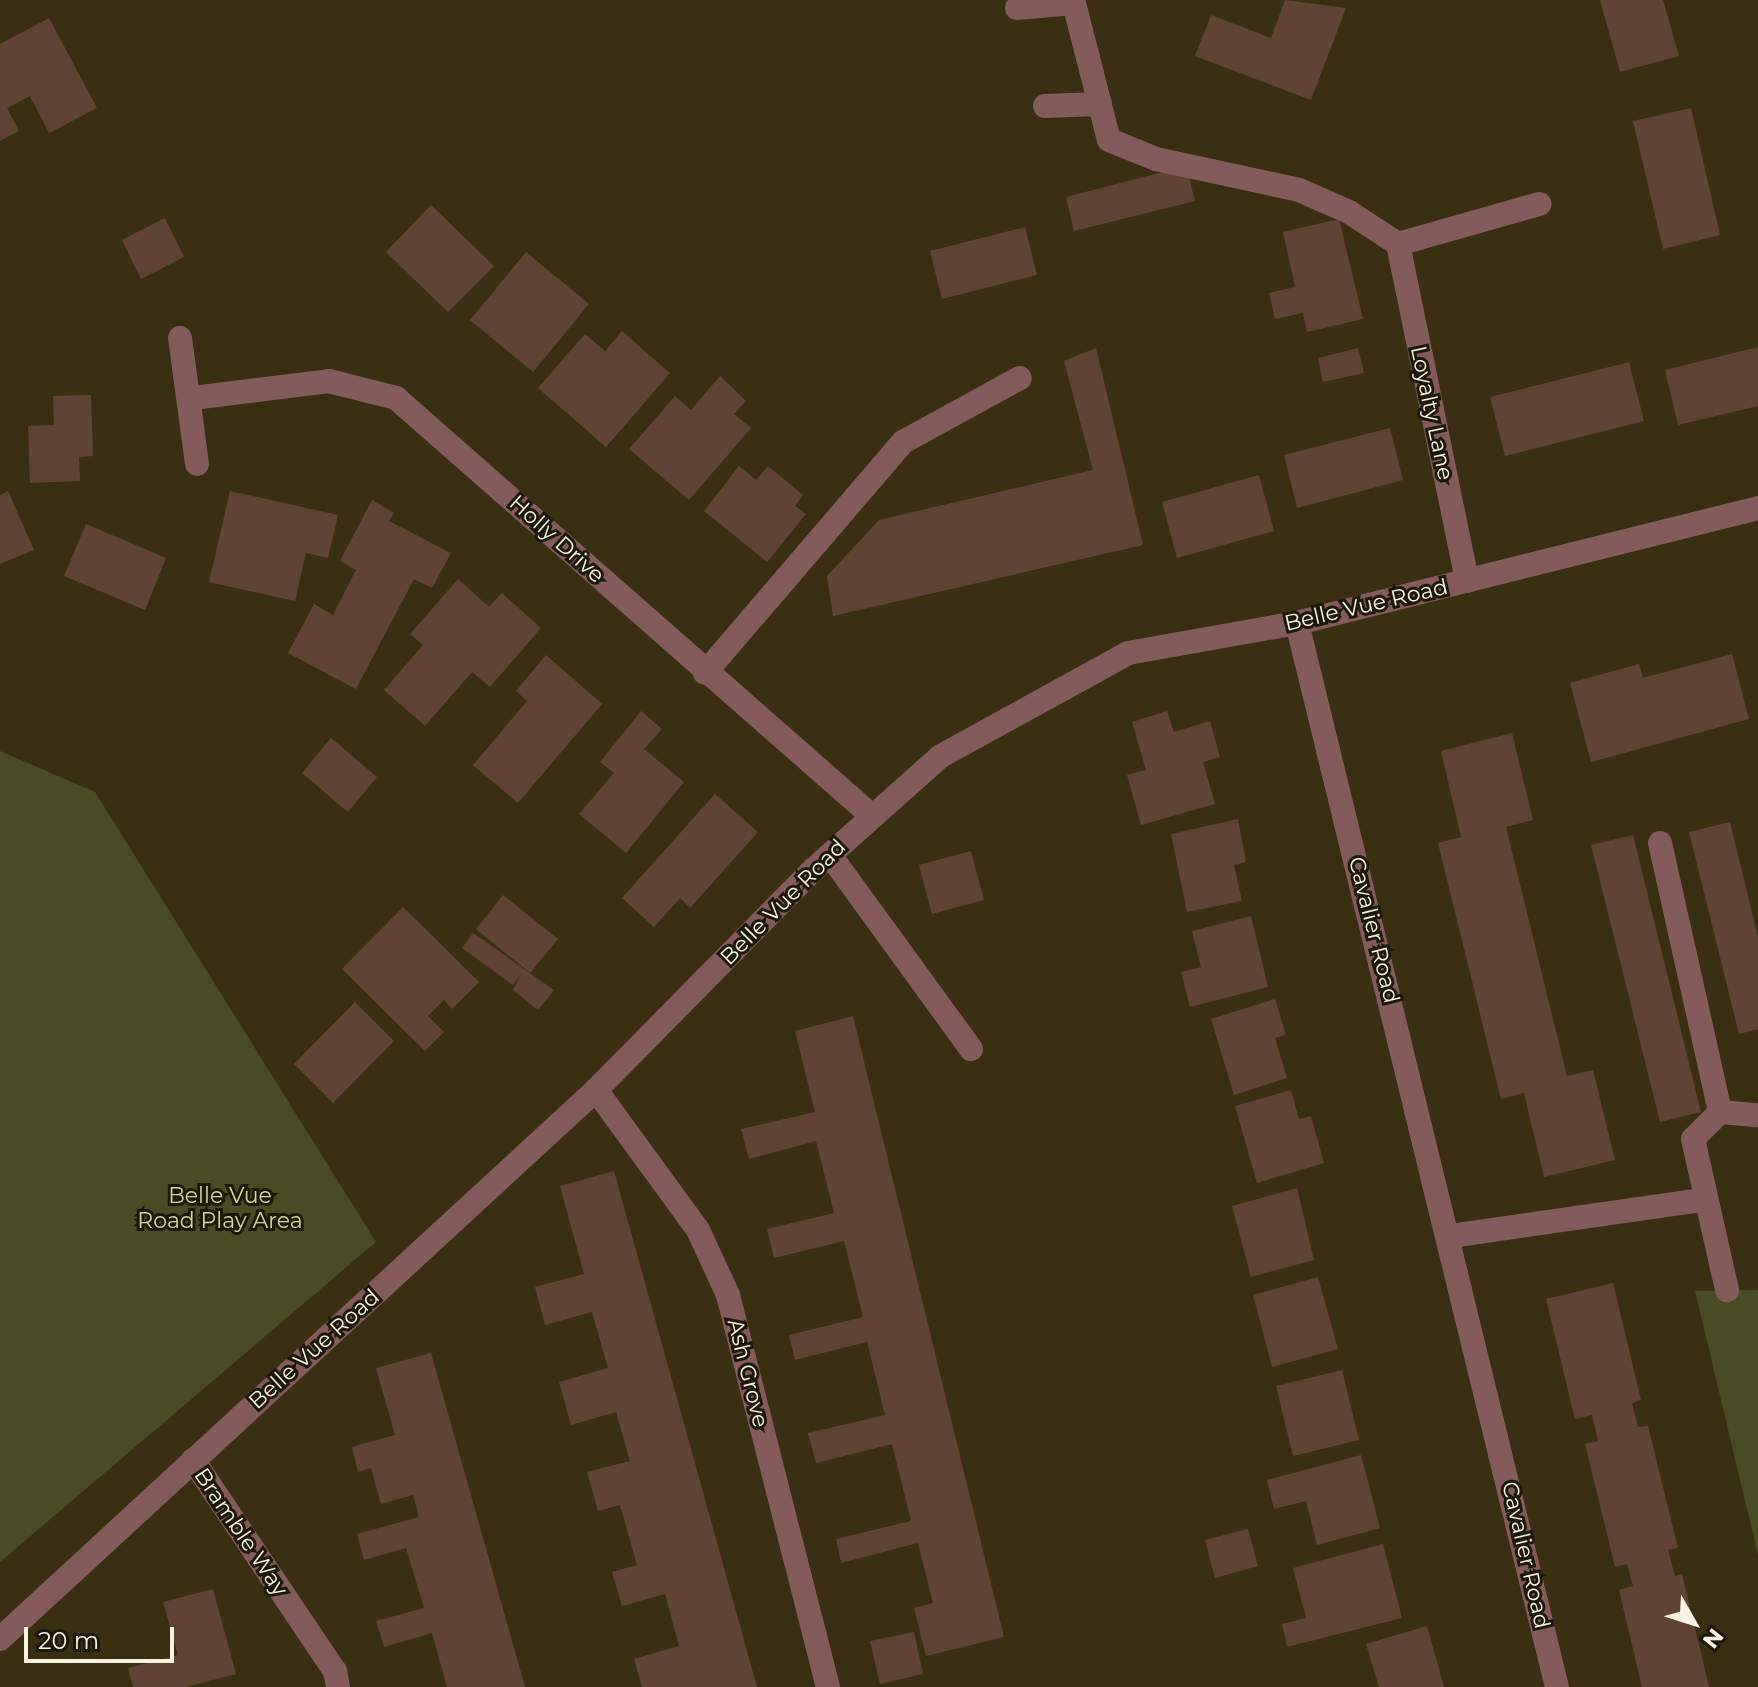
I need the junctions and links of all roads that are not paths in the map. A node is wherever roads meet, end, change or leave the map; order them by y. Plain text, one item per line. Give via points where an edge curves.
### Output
1 (1017, 8) dead end
2 (1100, 104) junction
3 (1045, 106) dead end
4 (1539, 204) dead end
5 (1398, 244) junction
6 (180, 338) dead end
7 (1020, 378) dead end
8 (193, 398) junction
9 (197, 464) dead end
10 (1758, 508) edge
11 (1467, 581) junction
12 (1297, 623) junction
13 (705, 673) junction
14 (872, 816) junction
15 (1660, 843) dead end
16 (830, 855) junction
17 (971, 1049) dead end
18 (596, 1090) junction
19 (1720, 1112) junction
20 (1758, 1115) edge
21 (1702, 1200) junction
22 (1451, 1236) junction
23 (1727, 1290) dead end
24 (193, 1460) junction
25 (0, 1639) edge
26 (338, 1687) edge
27 (828, 1687) edge
28 (1557, 1687) edge

1 - 2 street via 1074,3
2 - 3 street
2 - 5 street via 1109,140 1156,159 1299,190 1349,212
4 - 5 street
5 - 11 street, Loyalty Lane
6 - 8 street
7 - 13 street via 903,442
8 - 9 street
8 - 13 street, Holly Drive via 329,381 396,398
10 - 11 street, Belle Vue Road
11 - 12 street, Belle Vue Road
12 - 14 street, Belle Vue Road via 1128,653 941,756
12 - 22 street, Cavalier Road
13 - 14 street, Holly Drive
14 - 16 street, Belle Vue Road
15 - 19 street
16 - 17 street
16 - 18 street, Belle Vue Road
18 - 24 street, Belle Vue Road
18 - 27 street, Ash Grove via 698,1230 728,1295
19 - 20 street
19 - 21 street via 1693,1139
21 - 22 street
21 - 23 street
22 - 28 street, Cavalier Road
24 - 25 street, Belle Vue Road
24 - 26 street, Bramble Way via 335,1671

